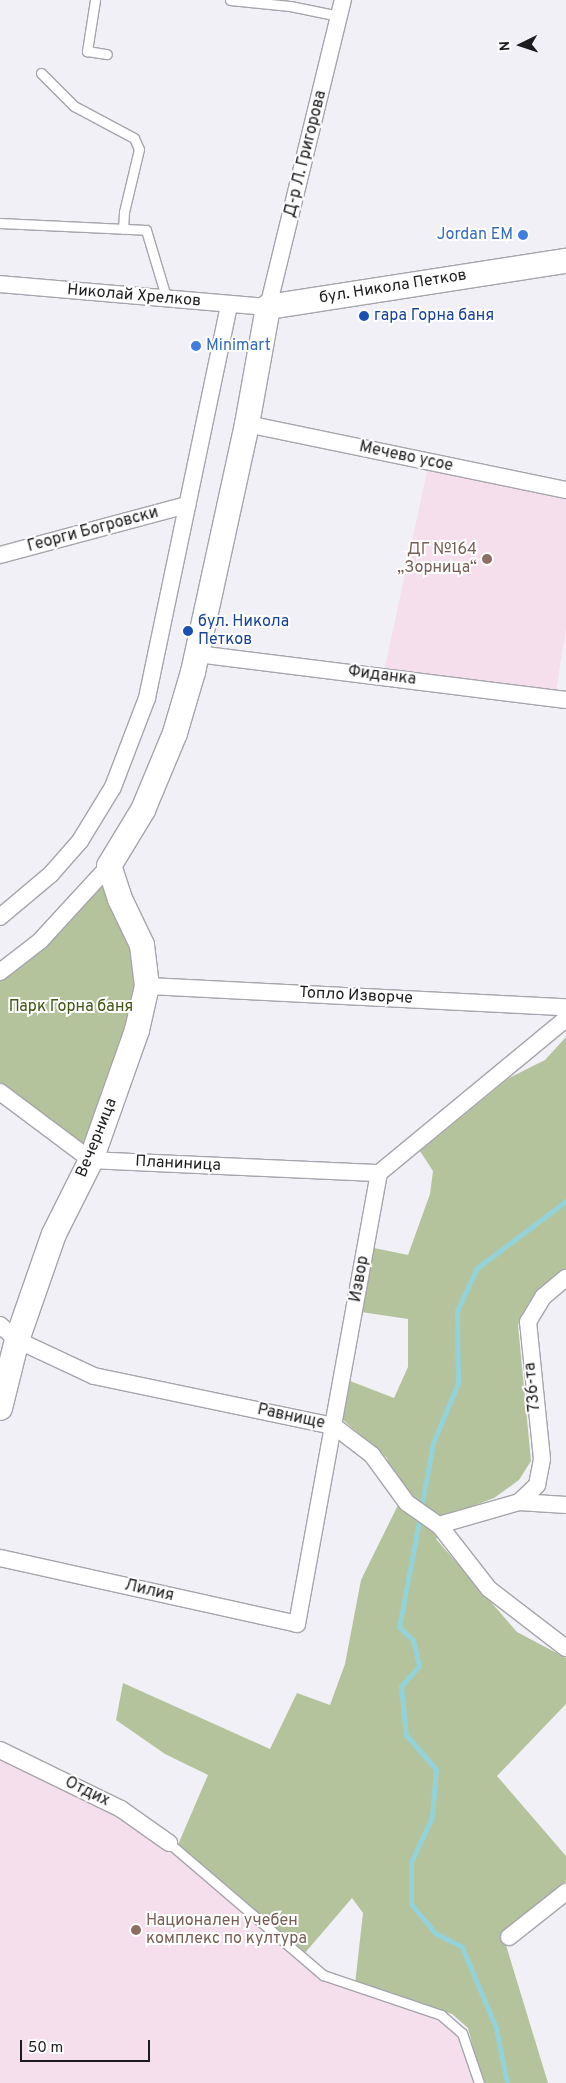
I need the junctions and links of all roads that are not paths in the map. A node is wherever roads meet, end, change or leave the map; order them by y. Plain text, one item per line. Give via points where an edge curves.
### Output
1 (95, 0) edge
2 (230, 0) edge
3 (343, 0) edge
4 (339, 16) junction
5 (106, 54) dead end
6 (41, 73) dead end
7 (0, 223) edge
8 (123, 229) junction
9 (559, 264) edge
10 (0, 284) edge
11 (167, 300) junction
12 (229, 304) junction
13 (268, 307) junction
14 (247, 424) junction
15 (566, 490) edge
16 (186, 504) junction
17 (0, 555) edge
18 (197, 654) junction
19 (566, 700) edge
20 (109, 866) junction
21 (0, 916) edge
22 (0, 972) edge
23 (147, 986) junction
24 (566, 1007) edge
25 (566, 1019) edge
26 (0, 1092) edge
27 (91, 1160) junction
28 (379, 1173) junction
29 (566, 1278) edge
30 (9, 1333) edge
31 (0, 1408) edge
32 (334, 1426) junction
33 (520, 1502) junction
34 (566, 1505) edge
35 (439, 1526) junction
36 (0, 1558) edge
37 (298, 1624) joint
38 (566, 1648) edge
39 (0, 1750) edge
40 (169, 1843) joint
41 (566, 1892) edge
42 (509, 1937) dead end
43 (479, 2083) edge

1 - 5 lane via 87,51
2 - 4 lane via 290,6
3 - 4 street, Д-р Л. Григорова
4 - 13 street, Д-р Л. Григорова
6 - 8 lane via 74,106 134,138 140,149
7 - 8 lane
8 - 11 lane via 146,230
9 - 13 street, бул. Никола Петков
10 - 11 street, Николай Хрелков
11 - 12 street, Николай Хрелков
12 - 13 street, Николай Хрелков
12 - 16 street
13 - 14 street
14 - 15 street, Мечево усое
14 - 18 street
16 - 17 street, Георги Богровски
16 - 21 street via 147,698 113,787 80,841 51,874
18 - 19 street, Фиданка
18 - 20 street via 175,733 143,810
20 - 22 street via 40,941
20 - 23 street, Вечерница via 120,899 142,945
23 - 24 street, Топло Изворче
23 - 27 street, Вечерница via 138,1030
25 - 28 street
26 - 27 street
27 - 28 street, Планиница
27 - 30 street, Вечерница
28 - 32 street, Извор
29 - 33 street, 736-та via 543,1297 528,1322 542,1459 537,1485
30 - 31 street, Вечерница
30 - 32 street, Равнище via 94,1376
32 - 35 street, Равнище via 372,1455 406,1503
32 - 37 street, Извор
33 - 34 street
33 - 35 street
35 - 38 street, Равнище via 489,1589
36 - 37 street, Лилия
39 - 40 street, Отдих via 121,1809
40 - 43 lane via 323,1975 441,2015 462,2033
41 - 42 street

